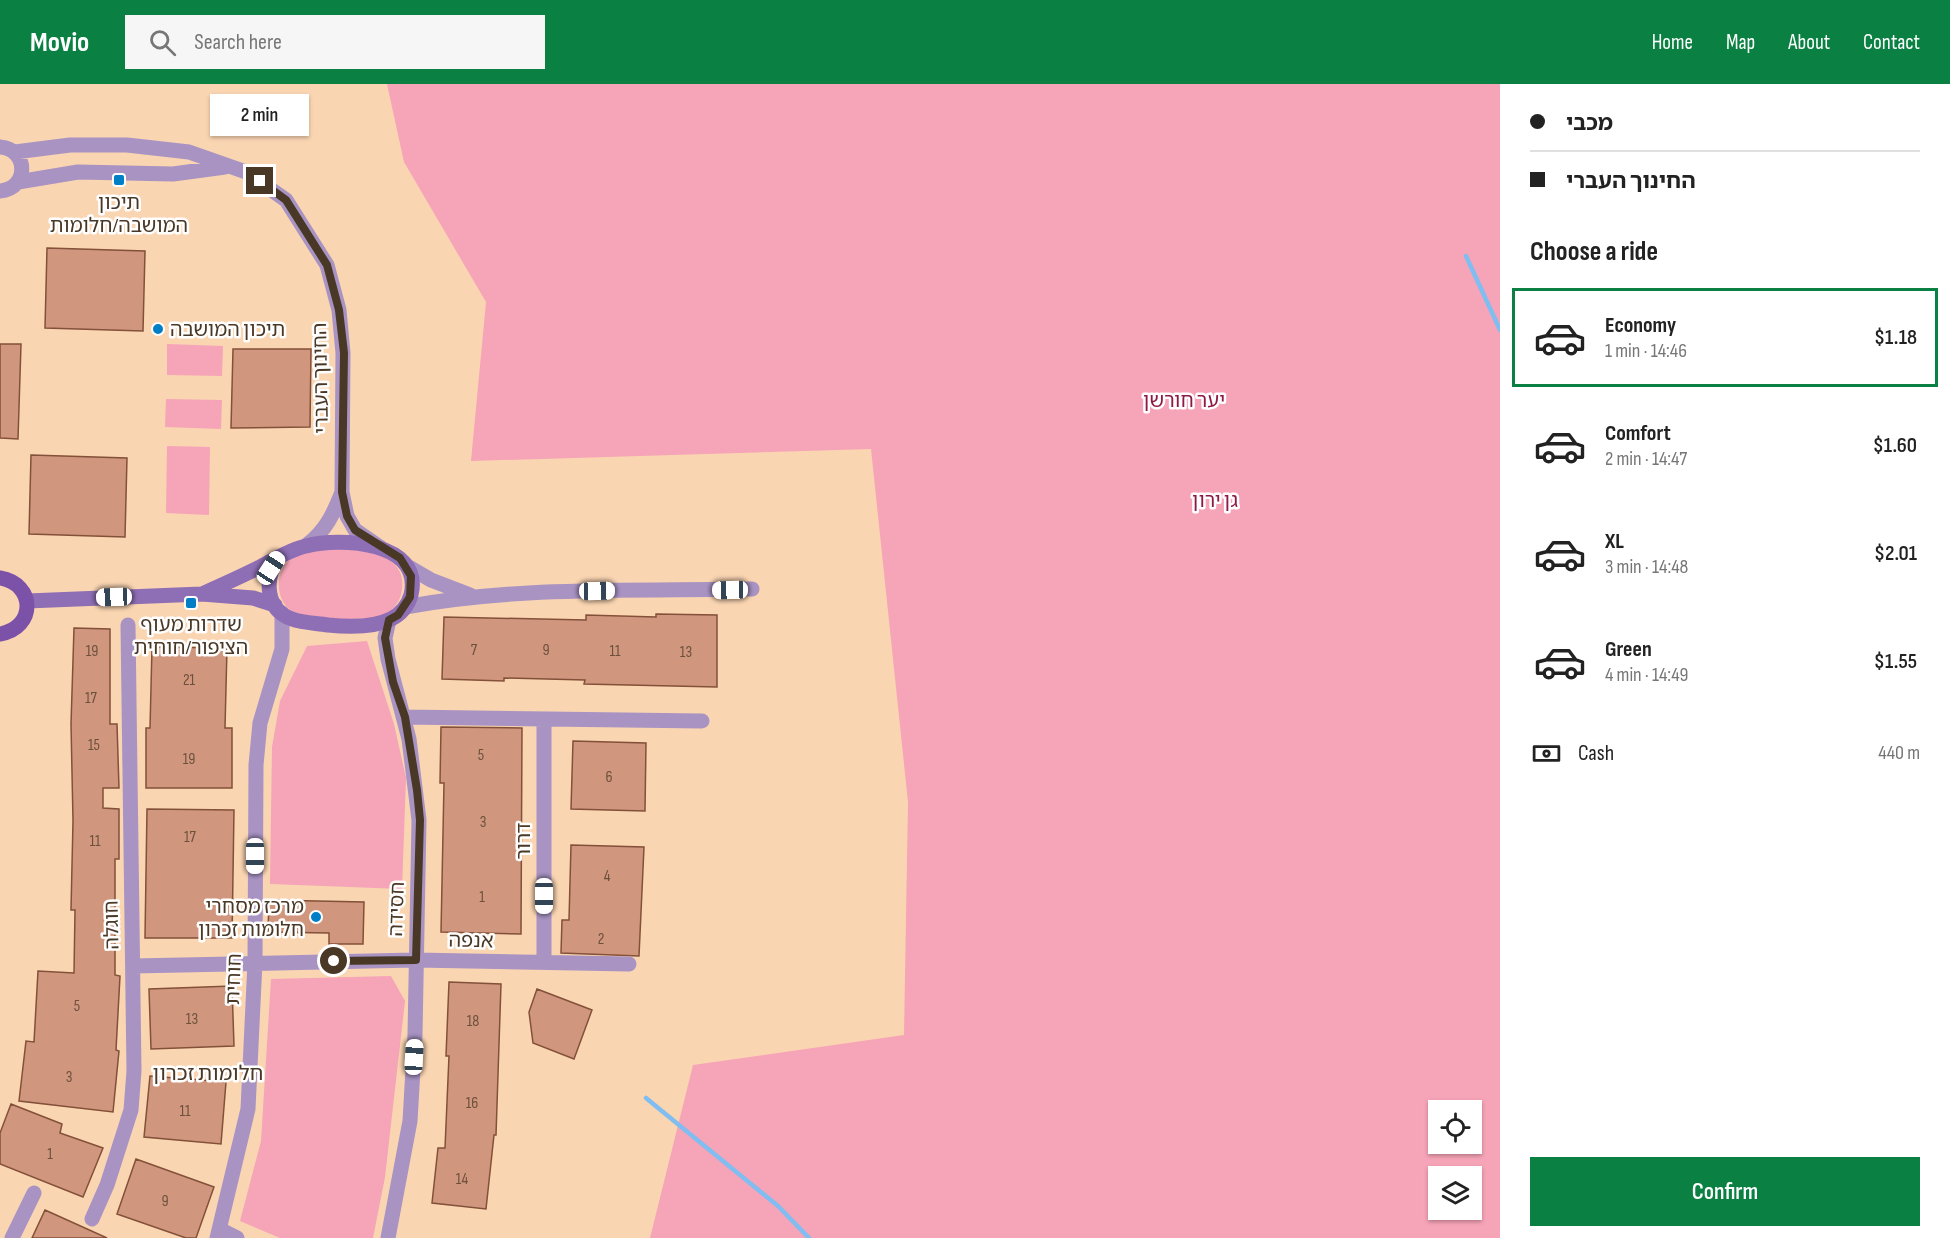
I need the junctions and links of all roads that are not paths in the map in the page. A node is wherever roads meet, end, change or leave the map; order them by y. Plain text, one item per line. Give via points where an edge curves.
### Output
1 (7, 149) edge
2 (228, 167) junction
3 (18, 182) junction
4 (0, 191) edge
5 (342, 492) junction
6 (308, 545) junction
7 (381, 548) junction
8 (278, 558) junction
9 (407, 566) junction
10 (0, 578) edge
11 (752, 589) dead end
12 (202, 594) junction
13 (473, 596) junction
14 (27, 601) junction
15 (405, 607) junction
16 (278, 609) junction
17 (389, 620) junction
18 (128, 625) dead end
19 (0, 634) edge
20 (405, 717) junction
21 (544, 719) junction
22 (702, 721) dead end
23 (416, 960) junction
24 (255, 962) junction
25 (544, 962) junction
26 (629, 964) dead end
27 (133, 966) junction
28 (34, 1193) dead end
29 (92, 1219) dead end
30 (219, 1234) edge
31 (12, 1238) edge
32 (237, 1238) edge
33 (388, 1238) edge

1 - 2 street, החינוך העברי via 127,145 189,152
1 - 3 street via 19,157 23,170
2 - 3 street via 173,174 78,172
2 - 5 street, החינוך העברי via 246,172 286,200 327,265 339,310 344,353
3 - 4 street via 13,188
5 - 6 street, החינוך העברי via 323,532
5 - 7 street, החינוך העברי via 347,516 355,530
6 - 7 street
6 - 8 street
7 - 9 street
8 - 12 street
8 - 16 street via 268,581
9 - 13 street
9 - 15 street via 412,586
10 - 14 main road via 17,584
11 - 13 street
12 - 14 street
12 - 16 street via 253,598
13 - 15 street
14 - 19 main road via 27,610 17,627
15 - 17 street
16 - 17 street via 291,619 339,626
16 - 24 street, חוחית via 282,649 260,723 256,765
17 - 20 street, חסידה via 385,638 388,659
18 - 27 street, חוגלה
20 - 21 street
20 - 23 street, חסידה via 420,820
21 - 22 street
21 - 25 street, דרור
23 - 24 street, אנפה
23 - 25 street, אנפה
23 - 33 street, חסידה via 410,1121
24 - 27 street, אנפה
24 - 30 street, חוחית via 248,1109
25 - 26 street, אנפה
27 - 29 street, חוגלה via 131,1110
28 - 31 street
30 - 32 street

